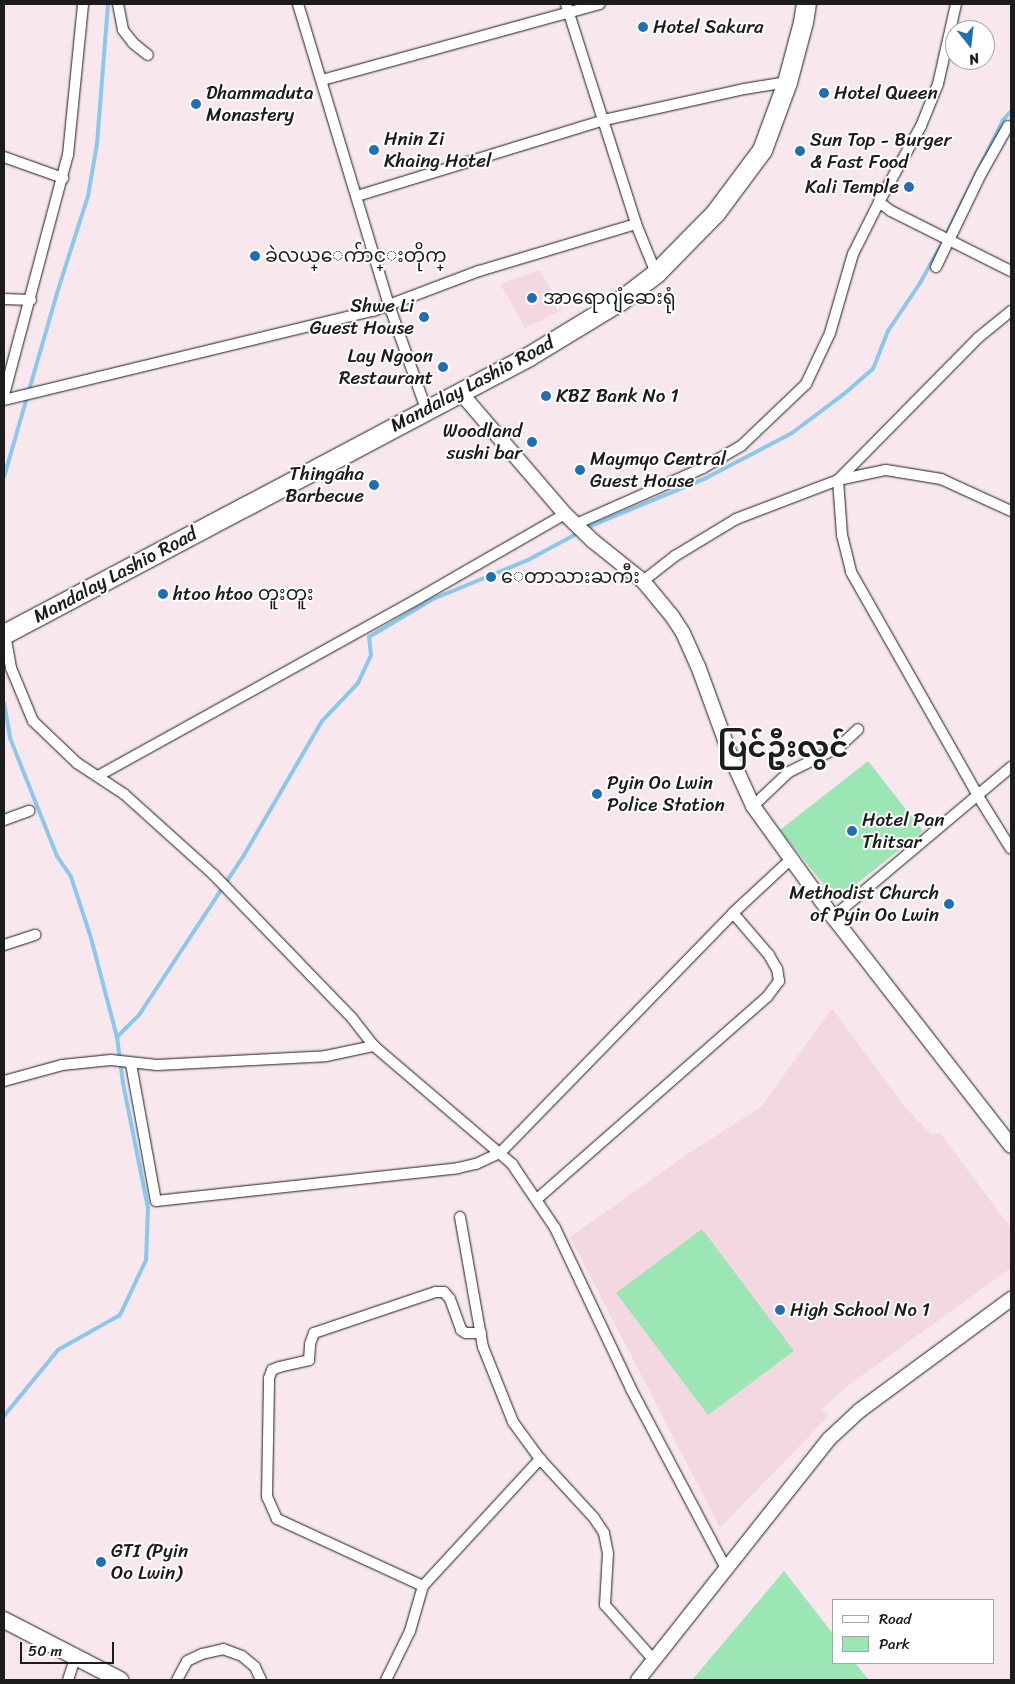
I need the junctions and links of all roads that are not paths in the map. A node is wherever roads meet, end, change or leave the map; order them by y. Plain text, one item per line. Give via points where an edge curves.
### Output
1 (83, 4) edge
2 (118, 4) edge
3 (298, 4) edge
4 (600, 4) edge
5 (806, 4) edge
6 (956, 4) edge
7 (567, 8) edge
8 (148, 55) dead end
9 (322, 80) junction
10 (787, 82) junction
11 (604, 120) junction
12 (1008, 126) dead end
13 (4, 157) edge
14 (63, 178) junction
15 (357, 196) junction
16 (879, 202) junction
17 (636, 224) junction
18 (950, 240) junction
19 (936, 267) dead end
20 (1011, 271) edge
21 (656, 273) junction
22 (4, 299) edge
23 (30, 300) junction
24 (389, 304) junction
25 (1011, 311) edge
26 (460, 392) junction
27 (4, 395) edge
28 (4, 400) edge
29 (426, 409) junction
30 (838, 480) junction
31 (1011, 511) edge
32 (565, 514) junction
33 (582, 530) junction
34 (642, 581) junction
35 (4, 634) edge
36 (858, 729) dead end
37 (1011, 767) edge
38 (98, 776) junction
39 (978, 796) junction
40 (752, 806) junction
41 (29, 811) dead end
42 (4, 820) edge
43 (1011, 849) edge
44 (790, 860) junction
45 (734, 913) junction
46 (833, 917) junction
47 (35, 935) dead end
48 (4, 945) edge
49 (374, 1046) junction
50 (129, 1064) junction
51 (4, 1081) edge
52 (1011, 1146) edge
53 (500, 1153) junction
54 (536, 1199) junction
55 (460, 1217) dead end
56 (1011, 1299) edge
57 (481, 1332) junction
58 (540, 1459) junction
59 (726, 1570) junction
60 (423, 1586) junction
61 (4, 1620) edge
62 (76, 1656) junction
63 (653, 1659) junction
64 (68, 1680) edge
65 (120, 1680) edge
66 (177, 1680) edge
67 (261, 1680) edge
68 (386, 1680) edge
69 (638, 1680) edge

1 - 14 street
2 - 8 street via 123,30
3 - 9 street
4 - 7 street
5 - 10 highway, Mandalay Lashio Road
6 - 16 street via 938,84 912,145
7 - 9 street
7 - 11 street
9 - 15 street
10 - 11 street
10 - 21 highway, Mandalay Lashio Road via 762,150 715,213
11 - 15 street
11 - 17 street
12 - 18 street
13 - 14 street
14 - 23 street
15 - 24 street
16 - 18 street
16 - 33 street via 853,254 830,333 806,384 741,446
17 - 21 street
17 - 24 street via 479,271
18 - 19 street
18 - 20 street
21 - 26 highway, Mandalay Lashio Road via 612,305 529,356
22 - 23 street
23 - 27 street
24 - 28 street via 373,311
24 - 29 street
25 - 30 street via 978,338
26 - 29 highway, Mandalay Lashio Road
26 - 32 street
29 - 35 highway, Mandalay Lashio Road
30 - 31 street via 886,470 941,479
30 - 34 street via 736,519 675,556
30 - 39 street via 842,535 851,572
32 - 33 street
32 - 38 street
33 - 34 street
34 - 40 street via 683,633
35 - 38 street via 11,668 33,721 77,763
36 - 40 street via 839,747 789,772
37 - 39 street
38 - 49 street via 124,794 220,881 352,1018
39 - 43 street
39 - 46 street
40 - 44 street
41 - 42 street
44 - 45 street
44 - 46 street
45 - 53 street
45 - 54 street via 769,955 779,981 767,997
46 - 52 street
47 - 48 street
49 - 50 street via 326,1056
49 - 53 street
50 - 51 street via 111,1060 48,1067
50 - 53 street via 156,1201 458,1168
53 - 54 street via 512,1164
54 - 59 street via 555,1228 631,1389
55 - 57 street
56 - 59 street via 858,1411 829,1439
57 - 58 street via 488,1360 513,1422
57 - 60 street via 461,1330 450,1300 444,1292 436,1292 314,1334 308,1360 272,1370 269,1378 267,1497 277,1519
58 - 60 street
58 - 63 street via 604,1533 608,1553 605,1605
59 - 63 street
60 - 68 street via 410,1631
61 - 62 main road
62 - 64 street
62 - 65 main road
63 - 69 street
66 - 67 street via 187,1661 223,1649 242,1656 255,1667

